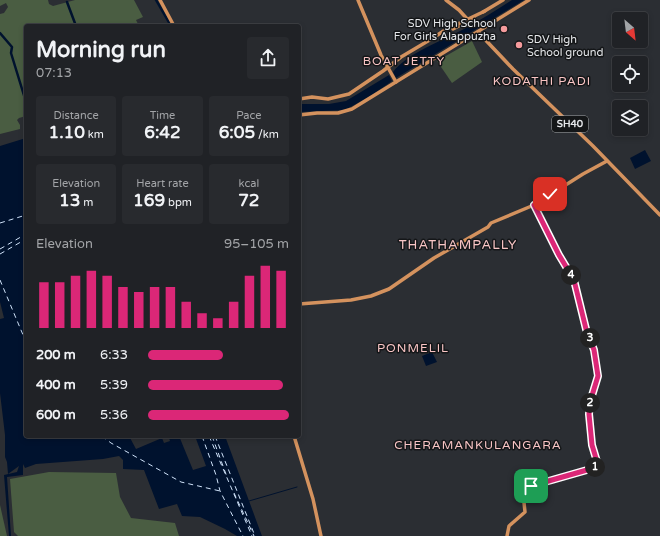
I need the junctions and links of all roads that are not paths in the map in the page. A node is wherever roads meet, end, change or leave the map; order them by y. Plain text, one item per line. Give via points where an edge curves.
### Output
1 (160, 0) edge
2 (358, 0) edge
3 (446, 0) edge
4 (503, 0) edge
5 (530, 0) edge
6 (467, 21) junction
7 (173, 24) edge
8 (478, 32) junction
9 (388, 67) junction
10 (396, 82) junction
11 (301, 99) edge
12 (301, 115) edge
13 (607, 161) junction
14 (534, 205) junction
15 (660, 215) edge
16 (301, 304) edge
17 (295, 438) edge
18 (321, 536) edge
19 (507, 536) edge

1 - 7 main road
2 - 9 main road
3 - 6 main road
4 - 6 main road
5 - 8 main road
6 - 9 main road via 445,30
8 - 10 main road
8 - 13 main road, SH40
9 - 10 main road
9 - 11 main road via 348,94 328,99
10 - 12 main road via 347,111
13 - 14 main road
13 - 15 main road, SH40
14 - 16 main road via 491,223 389,289 351,300
14 - 19 main road via 574,280 594,350 598,376 589,414 592,445 598,465 524,489 525,512 509,526
17 - 18 main road via 312,494

